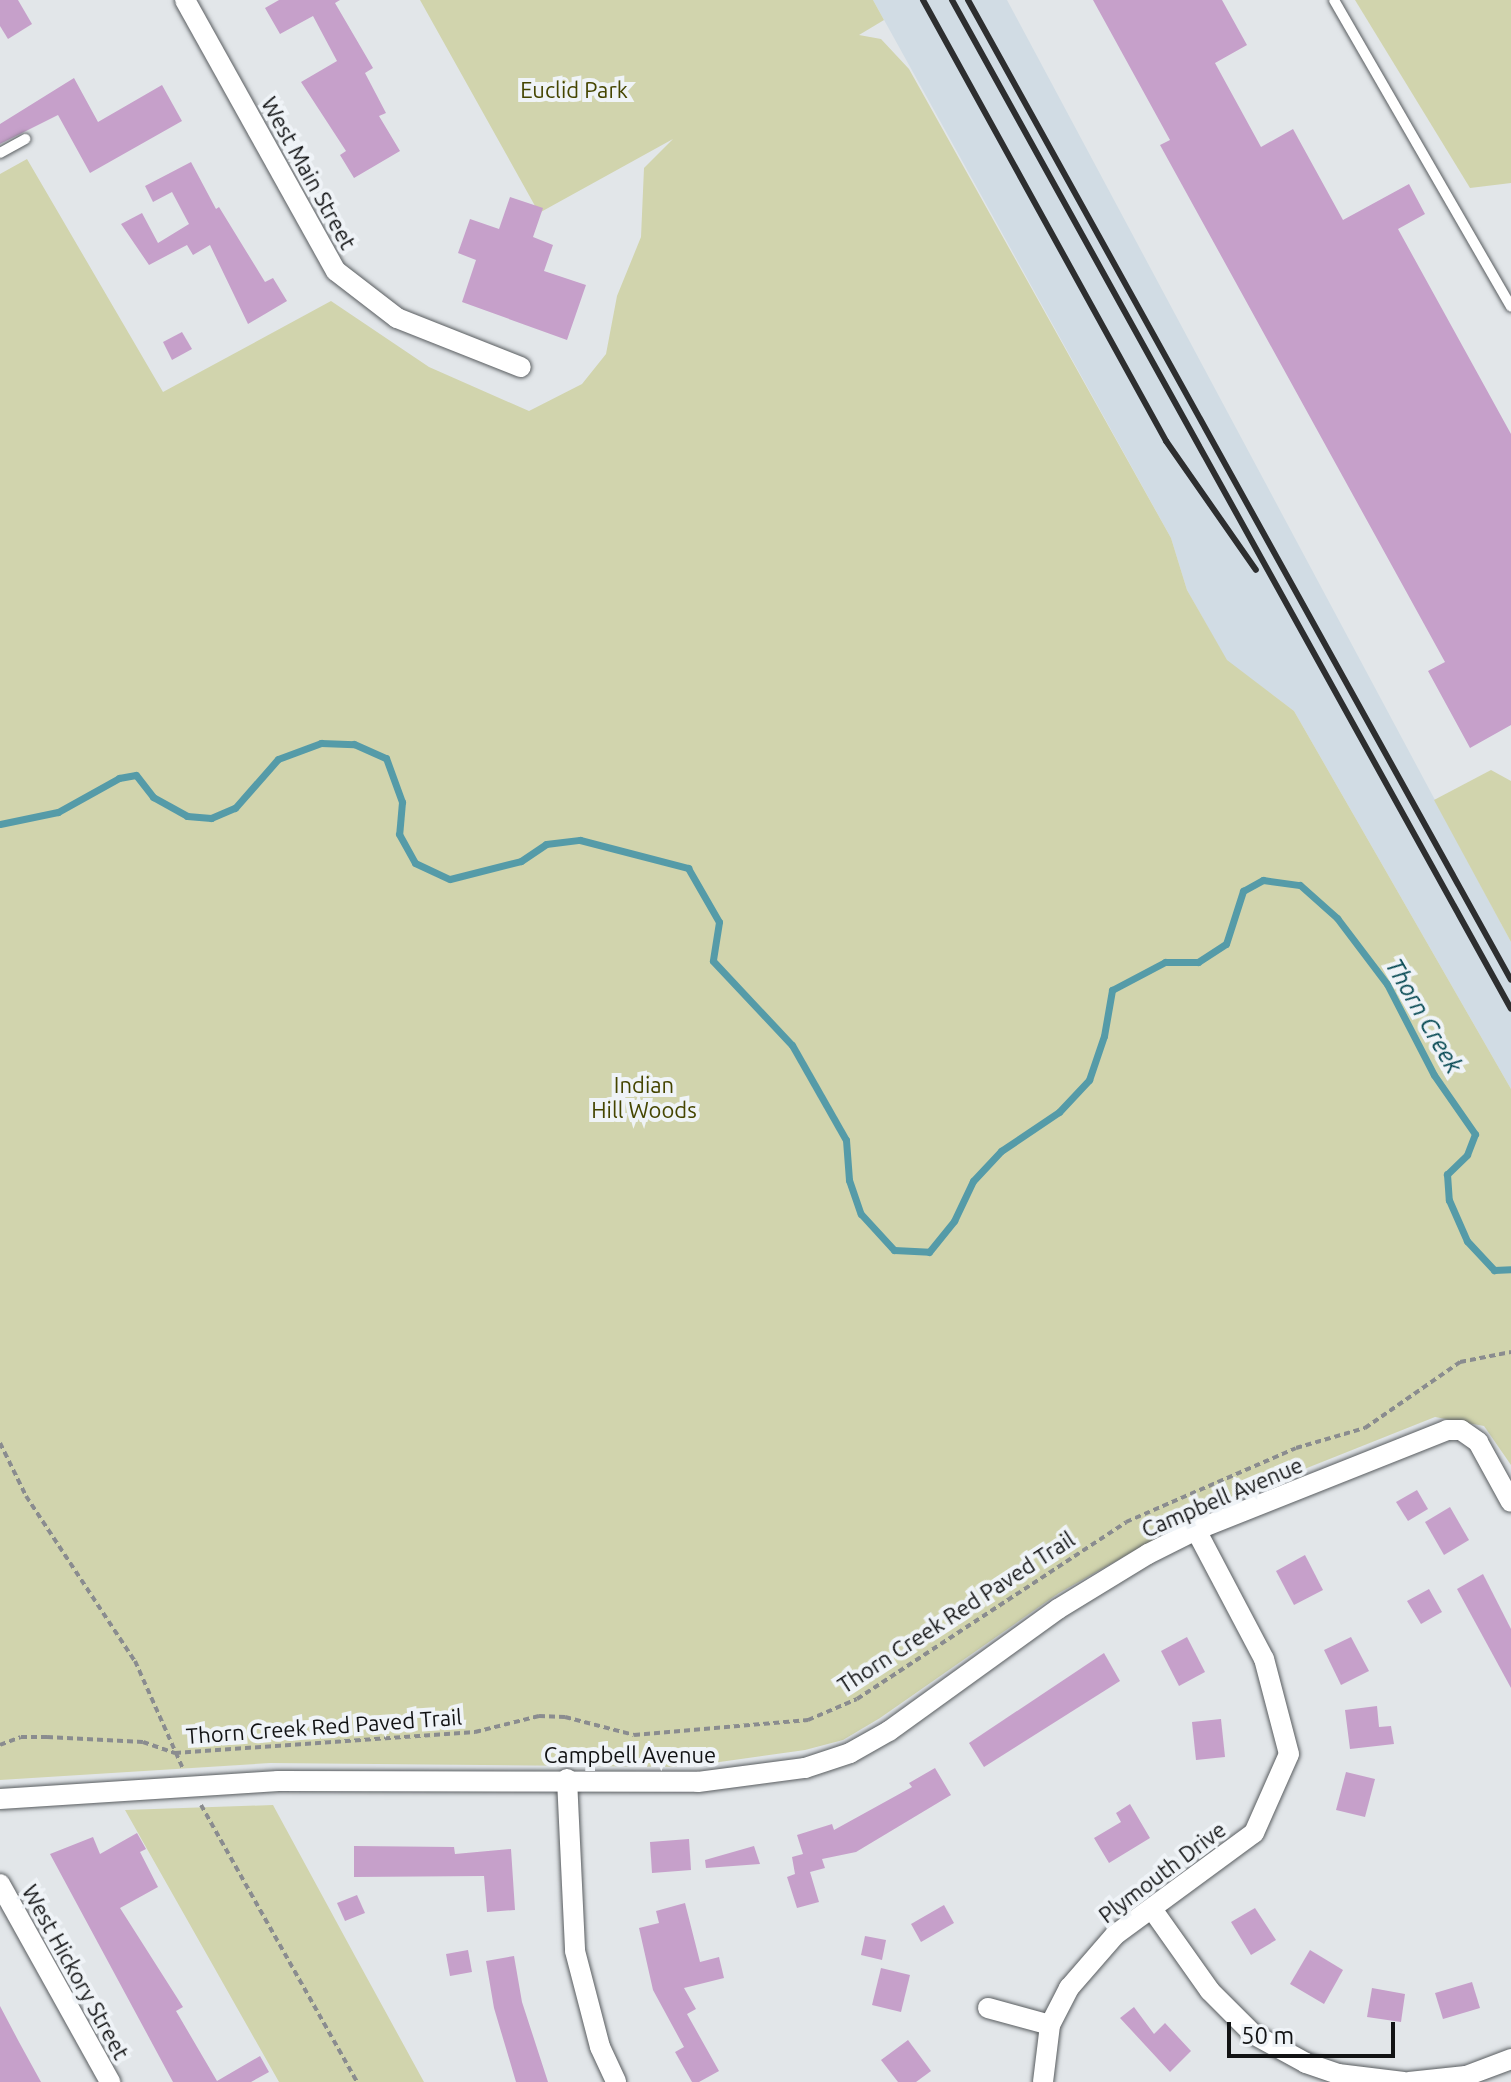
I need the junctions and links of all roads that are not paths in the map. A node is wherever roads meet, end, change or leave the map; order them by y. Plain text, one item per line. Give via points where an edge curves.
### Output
1 (185, 0) edge
2 (1334, 0) edge
3 (25, 139) dead end
4 (0, 153) edge
5 (1511, 306) edge
6 (521, 367) dead end
7 (1511, 1502) edge
8 (1196, 1530) junction
9 (567, 1779) junction
10 (0, 1799) edge
11 (0, 1884) edge
12 (1152, 1909) junction
13 (988, 2008) dead end
14 (1050, 2025) junction
15 (1511, 2059) edge
16 (110, 2082) edge
17 (616, 2082) edge
18 (1043, 2082) edge
19 (1407, 2082) edge

1 - 6 street, West Main Street via 336,271 397,318
2 - 5 lane
3 - 4 lane
7 - 8 street, Campbell Avenue via 1478,1442 1461,1430 1447,1430
8 - 9 street, Campbell Avenue via 1058,1609 889,1731 850,1753 805,1768 698,1782
8 - 12 street, Plymouth Drive via 1264,1659 1289,1754 1254,1833
9 - 10 street, Campbell Avenue via 278,1781
9 - 17 street via 575,1951 600,2047
11 - 16 street, West Hickory Street
12 - 14 street, Plymouth Drive via 1090,1959
12 - 19 street via 1210,1991 1253,2034 1338,2074
13 - 14 street
14 - 18 street, Plymouth Drive
15 - 19 street via 1466,2076

